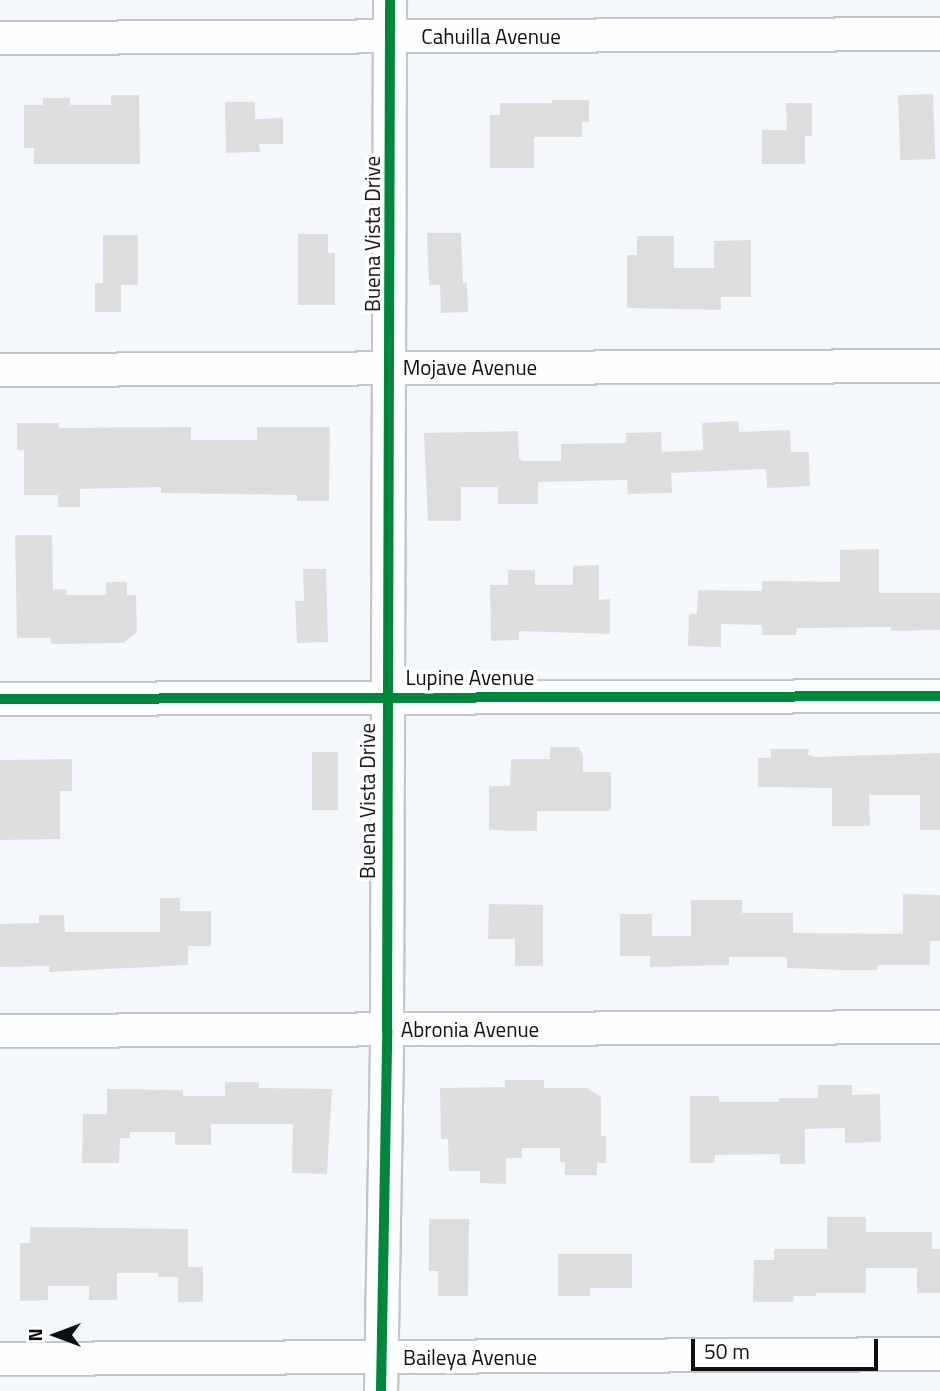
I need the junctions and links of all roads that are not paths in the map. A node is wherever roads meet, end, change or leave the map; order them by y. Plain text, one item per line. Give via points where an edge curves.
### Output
1 (390, 0) edge
2 (940, 34) edge
3 (391, 37) junction
4 (0, 38) edge
5 (940, 366) edge
6 (391, 368) junction
7 (0, 370) edge
8 (386, 696) junction
9 (940, 696) edge
10 (0, 699) edge
11 (940, 1027) edge
12 (387, 1030) junction
13 (0, 1031) edge
14 (940, 1354) edge
15 (382, 1358) junction
16 (0, 1359) edge
17 (381, 1391) edge

1 - 3 street, Buena Vista Drive
2 - 3 street, Cahuilla Avenue
3 - 4 street, Cahuilla Avenue
3 - 6 street, Buena Vista Drive
5 - 6 street, Mojave Avenue
6 - 7 street, Mojave Avenue
6 - 8 street, Buena Vista Drive
8 - 9 street, Lupine Avenue
8 - 10 street, Lupine Avenue
8 - 12 street, Buena Vista Drive
11 - 12 street, Abronia Avenue
12 - 13 street, Abronia Avenue
12 - 15 street, Buena Vista Drive
14 - 15 street, Baileya Avenue
15 - 16 street, Baileya Avenue
15 - 17 street, Buena Vista Drive

